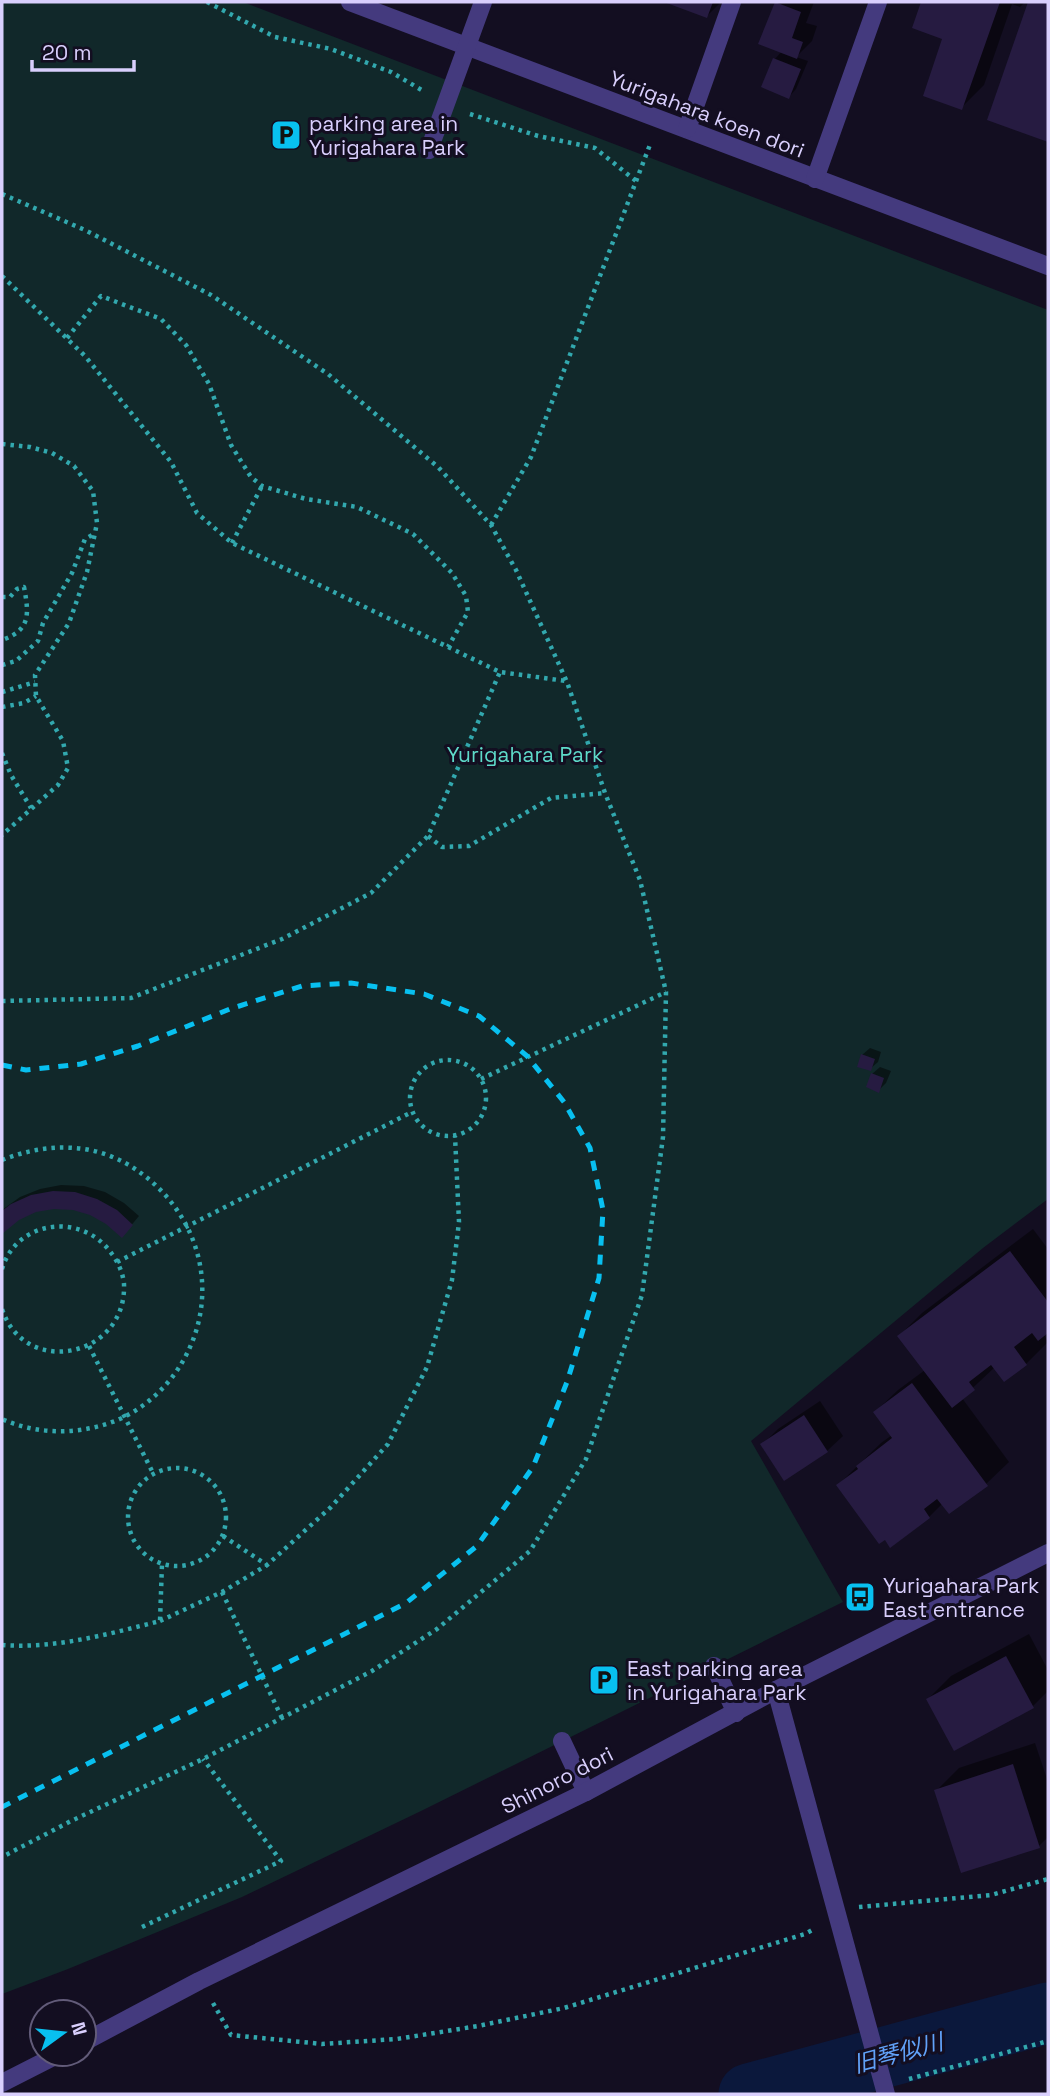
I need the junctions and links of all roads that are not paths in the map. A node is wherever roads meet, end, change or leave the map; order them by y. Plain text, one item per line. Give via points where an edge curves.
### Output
1 (350, 2) edge
2 (482, 2) edge
3 (733, 2) edge
4 (878, 2) edge
5 (467, 45) junction
6 (687, 129) junction
7 (429, 150) dead end
8 (815, 179) junction
9 (1048, 266) edge
10 (1048, 1553) edge
11 (714, 1666) dead end
12 (776, 1690) junction
13 (736, 1713) junction
14 (562, 1741) dead end
15 (586, 1793) junction
16 (98, 2035) edge
17 (32, 2068) edge
18 (2, 2083) edge
19 (890, 2087) edge

1 - 5 street, Yurigahara koen dori
2 - 5 street
3 - 6 street
4 - 8 street
5 - 6 street, Yurigahara koen dori
5 - 7 street
6 - 8 street, Yurigahara koen dori
8 - 9 street, Yurigahara koen dori
10 - 12 street, Shinoro dori
11 - 13 street
12 - 13 street, Shinoro dori
12 - 19 street
13 - 15 street, Shinoro dori
14 - 15 street
15 - 16 street, Shinoro dori
17 - 18 street

